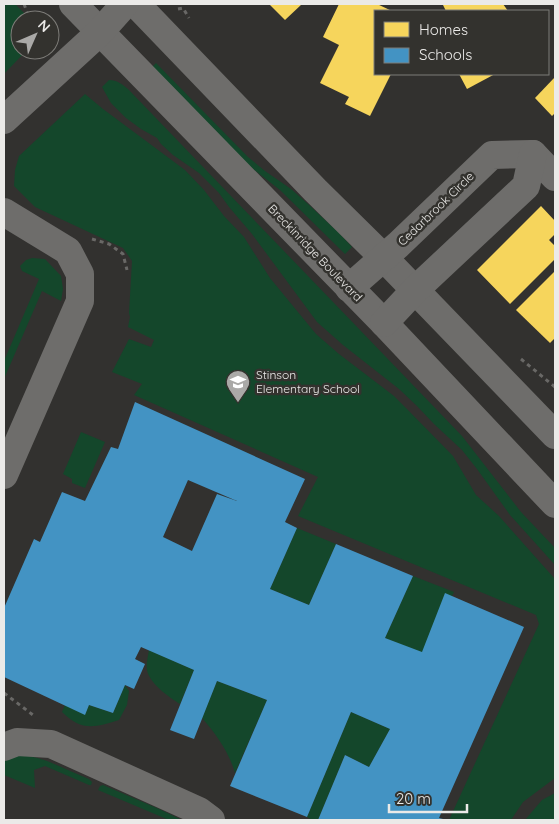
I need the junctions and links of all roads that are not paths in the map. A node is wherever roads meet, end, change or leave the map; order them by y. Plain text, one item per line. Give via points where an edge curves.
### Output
1 (73, 4) edge
2 (125, 4) edge
3 (136, 4) edge
4 (100, 32) junction
5 (4, 120) edge
6 (533, 154) junction
7 (555, 177) edge
8 (4, 212) edge
9 (384, 258) junction
10 (349, 288) junction
11 (415, 290) junction
12 (384, 323) junction
13 (555, 435) edge
14 (11, 440) edge
15 (4, 475) edge
16 (555, 504) edge
17 (4, 747) edge
18 (211, 820) edge

1 - 4 street, Breckinridge Boulevard
2 - 4 street
3 - 9 street via 308,184
4 - 5 street
4 - 10 street, Breckinridge Boulevard
6 - 7 street
6 - 9 street, Cedarbrook Circle via 492,155
6 - 11 street via 526,186
8 - 14 street via 68,251 80,274 80,302
9 - 10 street, Cedarbrook Circle
9 - 11 street
10 - 12 street, Breckinridge Boulevard
11 - 12 street
11 - 13 street
12 - 16 street, Breckinridge Boulevard
14 - 15 street
17 - 18 street via 17,742 51,744 199,811

